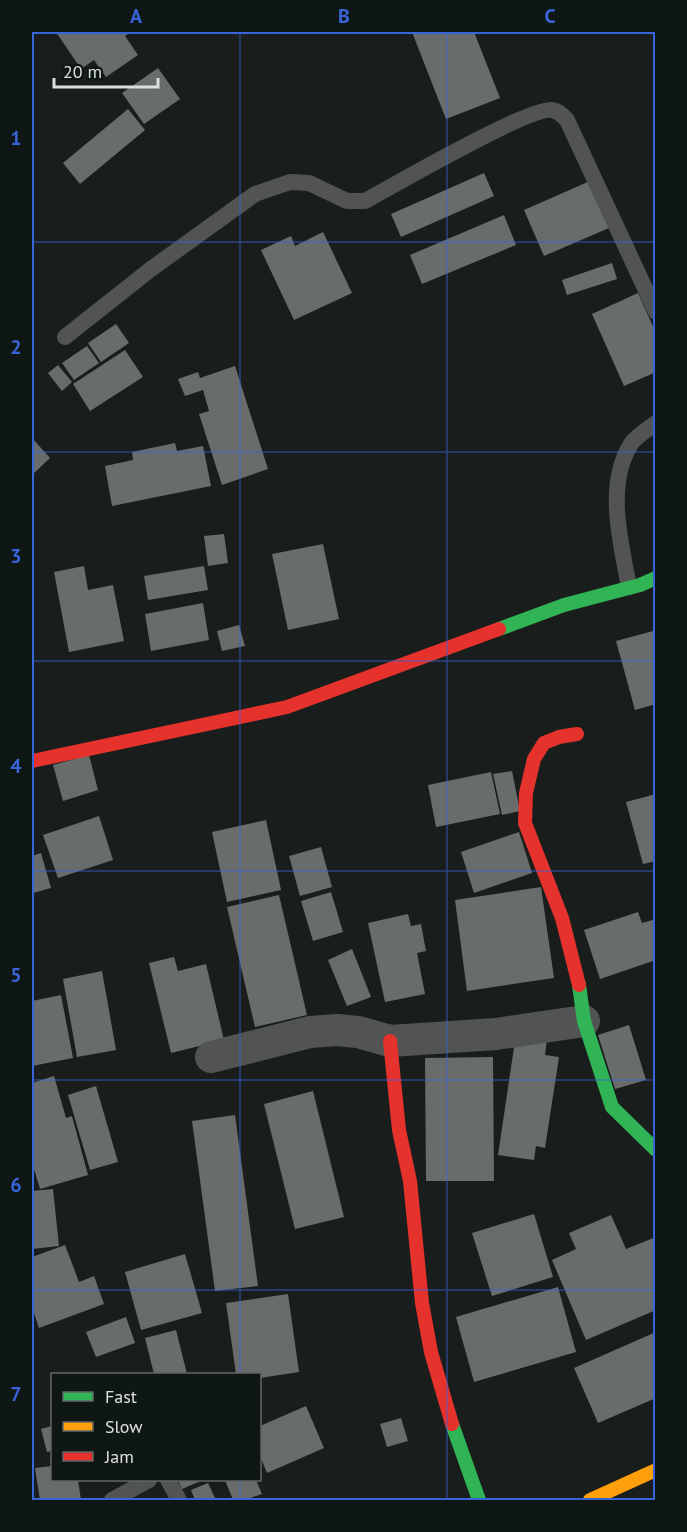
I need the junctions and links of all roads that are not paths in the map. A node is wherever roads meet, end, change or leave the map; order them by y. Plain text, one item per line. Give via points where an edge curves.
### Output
1 (656, 312) edge
2 (65, 337) dead end
3 (656, 423) edge
4 (656, 578) edge
5 (629, 587) junction
6 (577, 734) dead end
7 (32, 761) edge
8 (585, 1021) junction
9 (390, 1041) junction
10 (211, 1057) dead end
11 (656, 1150) edge
12 (656, 1470) edge
13 (145, 1481) edge
14 (169, 1481) edge
15 (628, 1492) edge
16 (112, 1500) edge
17 (179, 1500) edge
18 (479, 1500) edge
19 (590, 1500) edge

1 - 2 lane via 567,120 550,109 494,132 365,201 347,201 309,183 290,182 255,194 194,236
3 - 5 lane via 632,442 619,466 620,540
4 - 5 street
5 - 7 street via 564,605 287,707
6 - 8 street via 544,743 534,759 526,793 525,823 562,918
8 - 9 street via 496,1034
8 - 11 street via 612,1107
9 - 10 street via 358,1032 310,1032
9 - 18 street via 431,1352 447,1412
12 - 15 street
13 - 16 lane
14 - 17 lane
15 - 19 street

